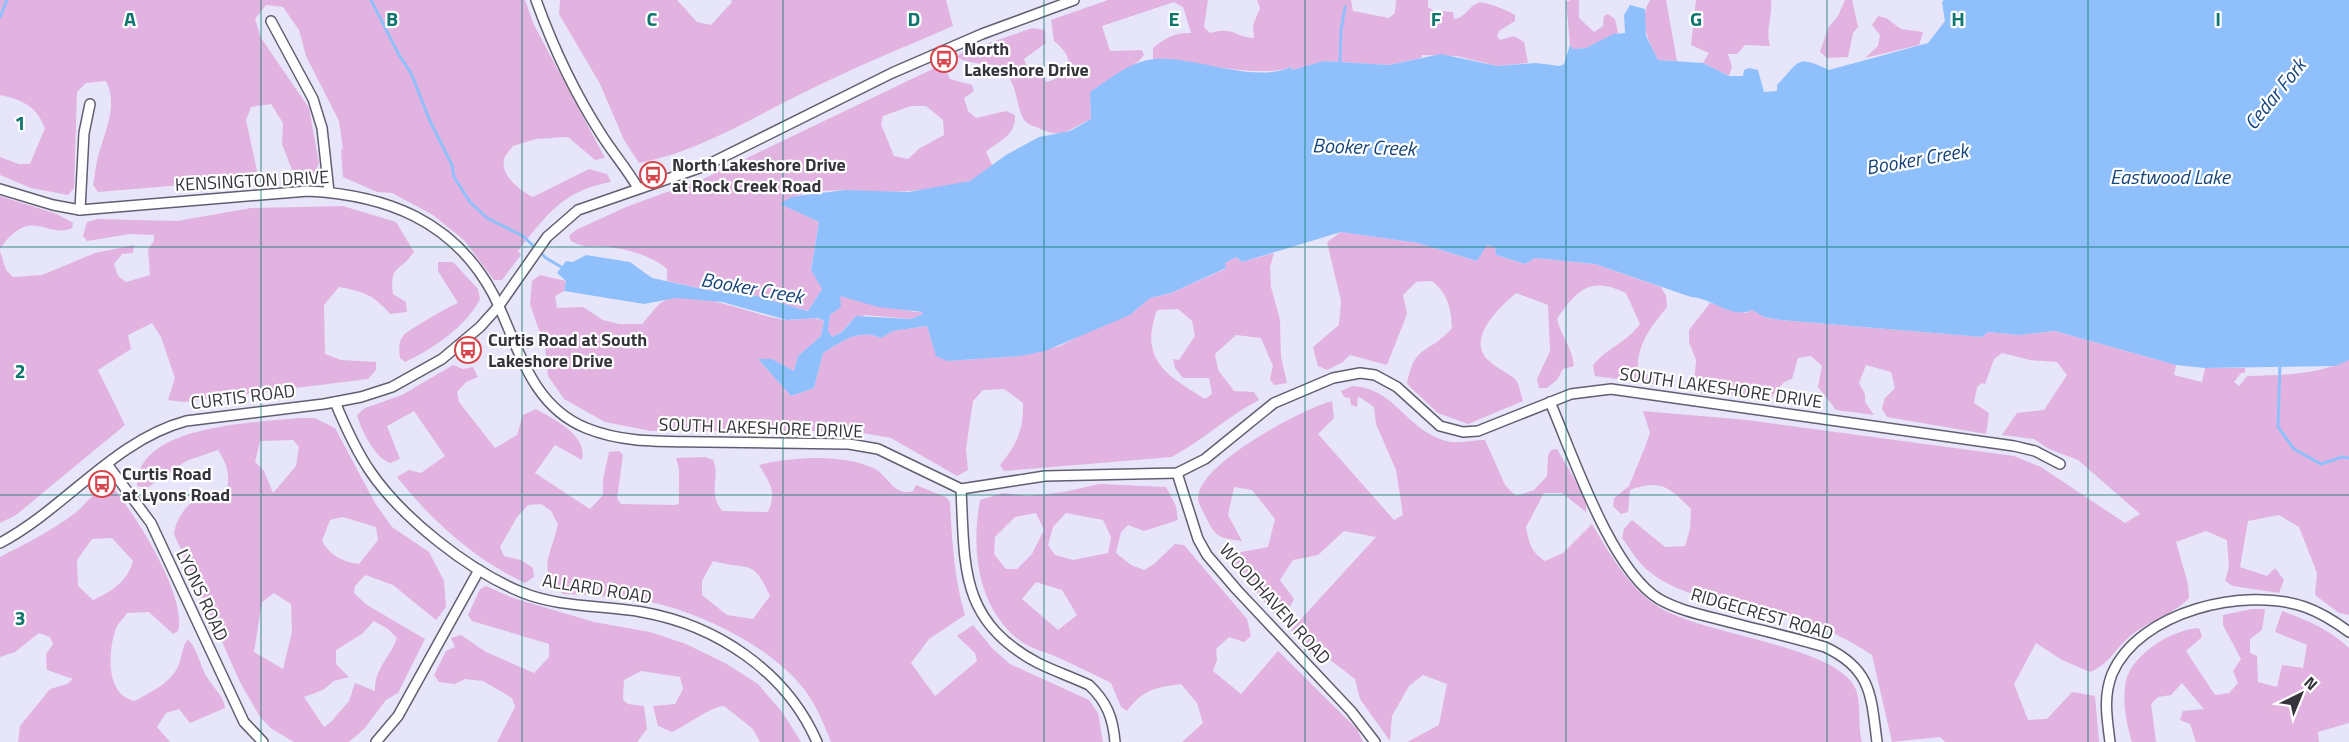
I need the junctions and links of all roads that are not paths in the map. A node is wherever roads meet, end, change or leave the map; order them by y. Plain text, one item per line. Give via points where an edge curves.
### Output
1 (536, 0) edge
2 (1074, 0) edge
3 (271, 21) dead end
4 (90, 104) dead end
5 (638, 188) junction
6 (0, 189) edge
7 (329, 192) junction
8 (80, 210) junction
9 (498, 307) junction
10 (335, 402) junction
11 (1550, 402) junction
12 (106, 464) junction
13 (2060, 464) dead end
14 (1177, 473) junction
15 (961, 489) junction
16 (0, 543) edge
17 (479, 570) junction
18 (2349, 632) edge
19 (263, 742) edge
20 (376, 742) edge
21 (817, 742) edge
22 (1115, 742) edge
23 (1375, 742) edge
24 (1876, 742) edge
25 (2110, 742) edge

1 - 5 street via 573,86
2 - 5 street via 892,73 705,166
3 - 7 street via 313,99 322,128
4 - 8 street via 84,134
5 - 9 street via 578,210 547,237
6 - 8 street, KENSINGTON DRIVE
7 - 8 street, KENSINGTON DRIVE
7 - 9 street, KENSINGTON DRIVE via 395,207 437,228 477,268
9 - 10 street, CURTIS ROAD via 461,344 417,375 392,387
9 - 15 street, SOUTH LAKESHORE DRIVE via 515,349 536,385 556,409 586,428 627,441 849,444 878,449
10 - 12 street, CURTIS ROAD via 186,421 145,436
10 - 17 street, ALLARD ROAD via 371,473 403,509
11 - 13 street, SOUTH LAKESHORE DRIVE via 1591,390 1649,393 2014,446
11 - 14 street, SOUTH LAKESHORE DRIVE via 1478,431 1463,432 1440,426 1385,379 1347,374 1274,403 1205,459
11 - 24 street, RIDGECREST ROAD via 1603,522 1640,582 1659,598 1689,611 1844,655 1865,679
12 - 16 street, CURTIS ROAD via 51,511
12 - 19 street, LYONS ROAD via 151,524 244,722
14 - 15 street, SOUTH LAKESHORE DRIVE via 1045,476
14 - 23 street, WOODHAVEN ROAD via 1207,555
15 - 22 street via 966,574 981,613 1001,639 1020,652 1089,685 1112,718
17 - 20 street via 398,716
17 - 21 street, ALLARD ROAD via 522,592 561,603 640,611 709,633 761,667 797,706
18 - 25 street via 2305,607 2255,599 2213,603 2171,619 2139,639 2121,657 2112,675 2105,702

